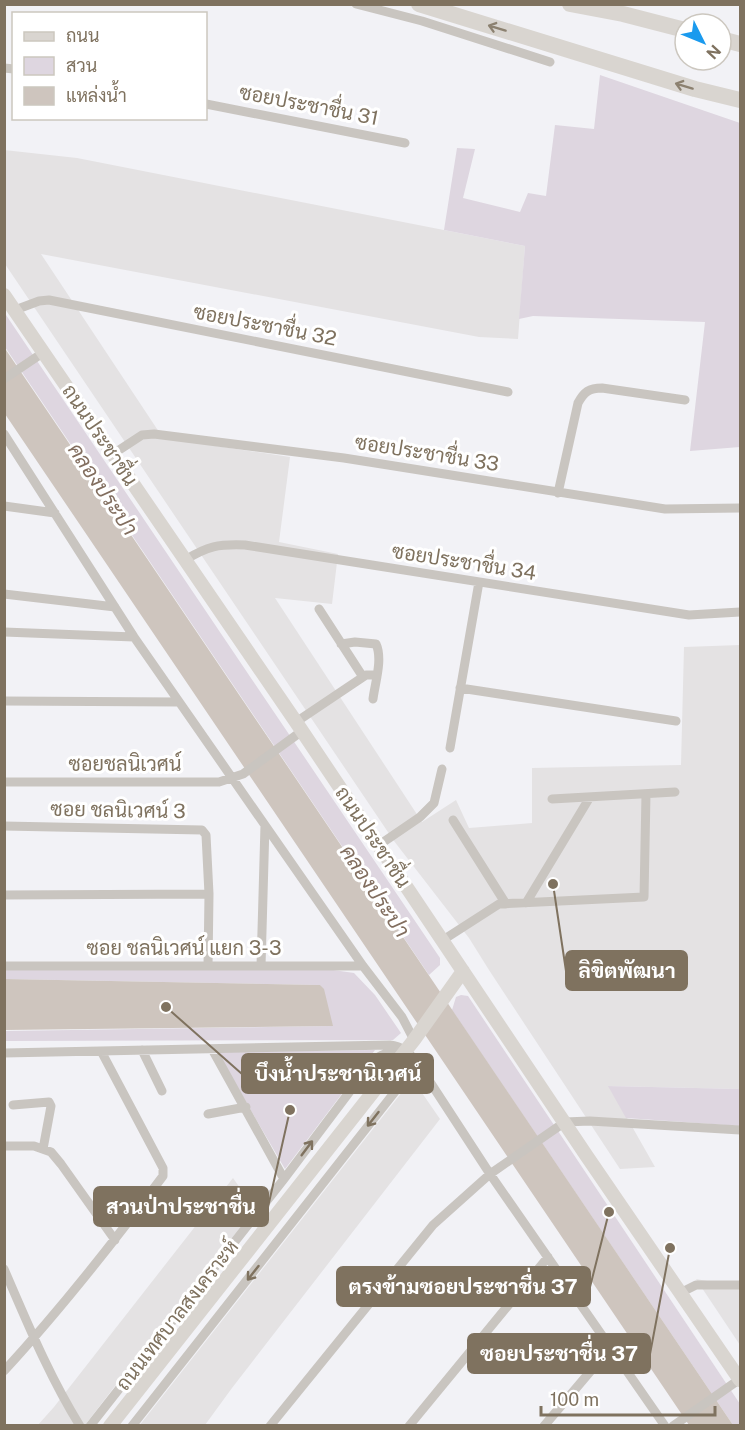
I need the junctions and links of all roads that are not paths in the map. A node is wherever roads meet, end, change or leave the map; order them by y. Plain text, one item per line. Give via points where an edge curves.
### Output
1 (356, 4) edge
2 (419, 4) edge
3 (570, 4) edge
4 (673, 27) edge
5 (550, 62) dead end
6 (741, 100) edge
7 (207, 104) edge
8 (405, 142) dead end
9 (4, 295) edge
10 (15, 310) junction
11 (44, 352) junction
12 (4, 379) edge
13 (508, 392) dead end
14 (685, 400) dead end
15 (4, 434) edge
16 (113, 454) junction
17 (558, 493) junction
18 (4, 506) edge
19 (741, 508) edge
20 (55, 513) junction
21 (185, 560) junction
22 (479, 582) junction
23 (4, 594) edge
24 (115, 607) junction
25 (319, 609) dead end
26 (741, 612) edge
27 (4, 632) edge
28 (134, 637) junction
29 (341, 644) junction
30 (376, 675) junction
31 (363, 677) junction
32 (460, 688) junction
33 (373, 699) dead end
34 (4, 701) edge
35 (179, 702) junction
36 (676, 721) dead end
37 (299, 726) junction
38 (450, 748) dead end
39 (442, 769) dead end
40 (232, 779) junction
41 (4, 782) edge
42 (675, 792) dead end
43 (646, 794) junction
44 (590, 797) junction
45 (552, 799) dead end
46 (453, 820) dead end
47 (264, 825) junction
48 (4, 826) edge
49 (379, 845) junction
50 (209, 894) junction
51 (4, 895) edge
52 (526, 903) junction
53 (506, 904) junction
54 (443, 940) junction
55 (4, 966) edge
56 (208, 966) junction
57 (261, 966) junction
58 (363, 966) junction
59 (463, 971) junction
60 (414, 1041) junction
61 (212, 1049) junction
62 (142, 1050) junction
63 (101, 1051) junction
64 (4, 1053) edge
65 (162, 1092) dead end
66 (13, 1105) dead end
67 (246, 1107) junction
68 (208, 1114) dead end
69 (565, 1122) junction
70 (741, 1130) edge
71 (4, 1146) edge
72 (43, 1149) junction
73 (490, 1174) junction
74 (284, 1179) junction
75 (115, 1240) junction
76 (548, 1257) junction
77 (4, 1269) edge
78 (741, 1285) edge
79 (680, 1293) junction
80 (34, 1339) junction
81 (611, 1347) junction
82 (4, 1371) edge
83 (740, 1379) edge
84 (80, 1425) edge
85 (90, 1425) edge
86 (110, 1425) edge
87 (132, 1425) edge
88 (270, 1425) edge
89 (409, 1425) edge
90 (544, 1425) edge
91 (665, 1425) edge
92 (673, 1425) edge

1 - 5 street
6 -> 2 highway
3 - 4 highway
7 - 8 street, ซอยประชาชื่น 31
9 - 10 main road, ถนนประชาชื่น
10 - 11 main road, ถนนประชาชื่น
10 - 13 street, ซอยประชาชื่น 32 via 49,300
11 - 12 street
11 - 16 main road, ถนนประชาชื่น
14 - 17 street via 591,388 578,403
15 - 20 street
16 - 17 street, ซอยประชาชื่น 33 via 142,435 154,434 345,458
16 - 21 main road, ถนนประชาชื่น
17 - 19 street, ซอยประชาชื่น 33 via 665,509
18 - 20 street
20 - 24 street
21 - 22 street, ซอยประชาชื่น 34 via 203,548 244,545
21 - 37 main road, ถนนประชาชื่น
22 - 26 street, ซอยประชาชื่น 34 via 689,615
22 - 32 street
23 - 24 street
24 - 28 street
25 - 29 street
27 - 28 street
28 - 35 street
29 - 30 street via 376,644
29 - 31 street
30 - 31 street
30 - 33 street
31 - 37 street, ซอยชลนิเวศน์
32 - 36 street
32 - 38 street
34 - 35 street
35 - 40 street
37 - 40 street, ซอยชลนิเวศน์ via 281,746
37 - 49 main road, ถนนประชาชื่น
39 - 49 street via 434,803
40 - 41 street, ซอยชลนิเวศน์ via 219,783
40 - 47 street
42 - 43 street
43 - 44 street
43 - 52 street via 644,897
44 - 45 street
44 - 52 street
46 - 53 street
47 - 57 street
47 - 58 street
48 - 50 street, ซอย ชลนิเวศน์ 3 via 202,830 206,835
49 - 54 main road, ถนนประชาชื่น
50 - 51 street
50 - 56 street, ซอย ชลนิเวศน์ 3
52 - 53 street
53 - 54 street via 488,910
54 - 59 main road, ถนนประชาชื่น
55 - 56 street, ซอย ชลนิเวศน์ แยก 3-3
56 - 57 street, ซอย ชลนิเวศน์ แยก 3-3
57 - 58 street, ซอย ชลนิเวศน์ แยก 3-3
58 - 60 street via 402,1017
59 - 60 main road, ถนนเทศบาลสงเคราะห์
59 - 69 main road, ถนนประชาชื่น
60 - 61 street via 397,1046
60 - 73 street via 417,1062
74 -> 60 street, ถนนเทศบาลสงเคราะห์ via 372,1062
60 - 86 main road, ถนนเทศบาลสงเคราะห์
60 -> 87 street, ถนนเทศบาลสงเคราะห์ via 405,1079
61 - 62 street
61 - 67 street
62 - 63 street
62 - 65 street
63 - 64 street
63 - 75 street via 163,1168 163,1176
66 - 72 street via 49,1102
67 - 68 street
67 - 74 street
69 - 70 street
69 - 73 street
69 - 79 main road, ถนนประชาชื่น
71 - 72 street
72 - 75 street via 62,1164
73 - 76 street
73 - 88 street via 433,1225
74 - 85 street, ถนนเทศบาลสงเคราะห์
75 - 80 street
76 - 81 street
76 - 89 street
77 - 80 street
78 - 79 street via 696,1285
79 - 83 main road, ถนนประชาชื่น
80 - 82 street
80 - 84 street
81 - 90 street
81 - 91 street
83 - 92 street

